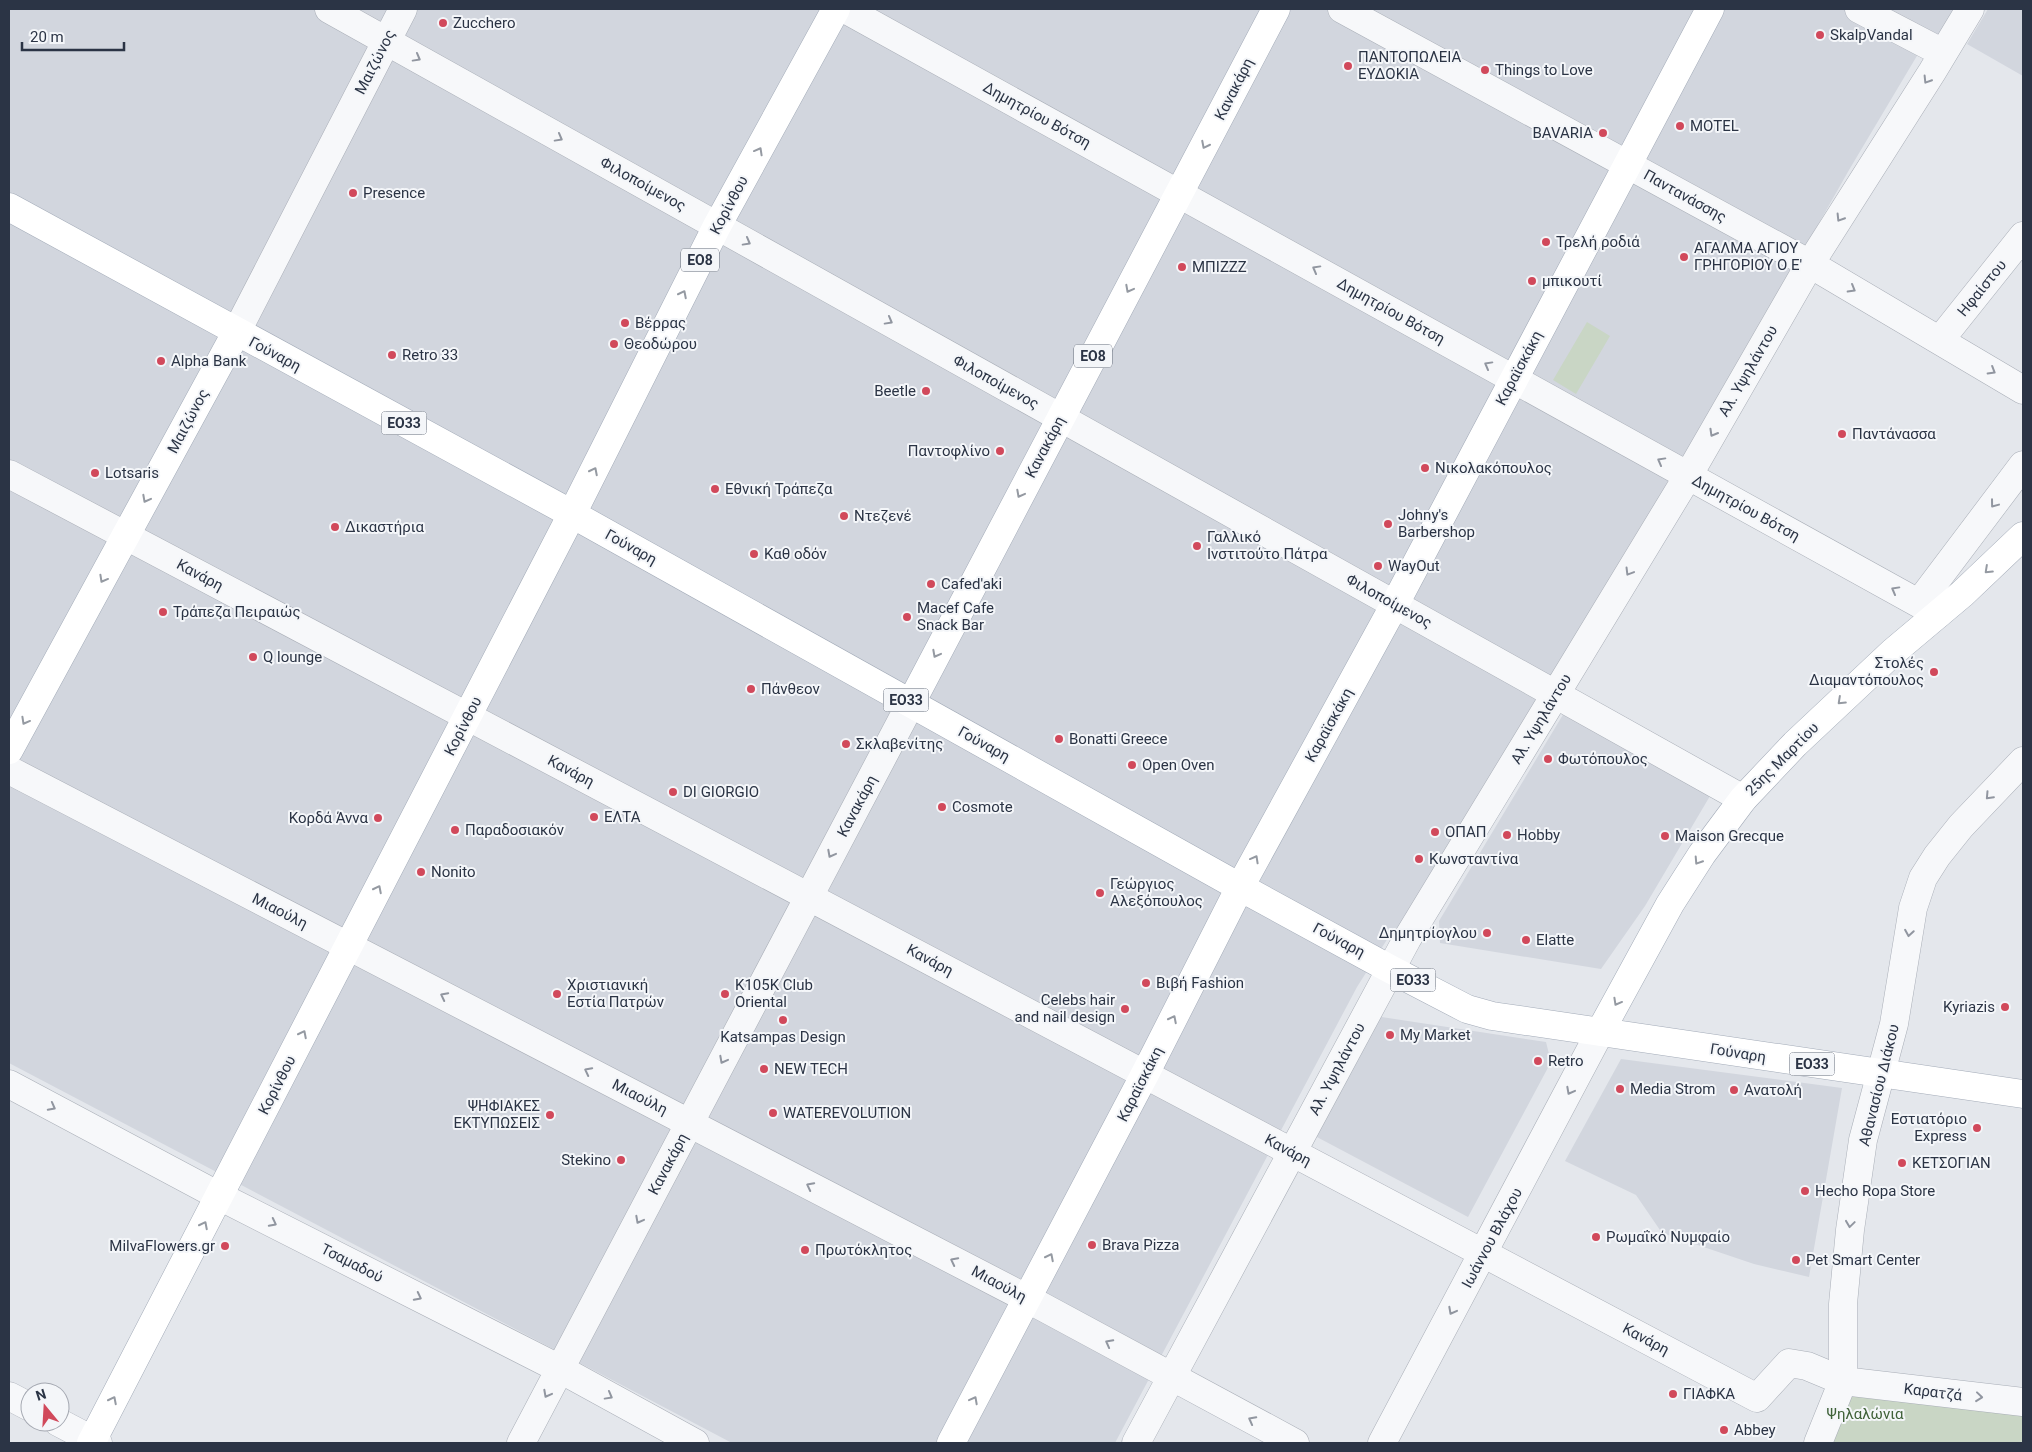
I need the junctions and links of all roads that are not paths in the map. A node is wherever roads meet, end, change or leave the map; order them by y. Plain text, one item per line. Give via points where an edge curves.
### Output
1 (329, 9) edge
2 (402, 9) edge
3 (836, 9) edge
4 (845, 9) edge
5 (1276, 9) edge
6 (1342, 9) edge
7 (1710, 9) edge
8 (1859, 9) edge
9 (1970, 9) edge
10 (386, 41) junction
11 (1943, 53) junction
12 (1628, 165) junction
13 (1180, 194) junction
14 (9, 207) edge
15 (717, 226) junction
16 (2023, 236) edge
17 (1810, 264) junction
18 (236, 333) junction
19 (1940, 340) junction
20 (1513, 379) junction
21 (2023, 390) edge
22 (1060, 417) junction
23 (2023, 465) edge
24 (9, 474) edge
25 (1688, 476) junction
26 (572, 514) junction
27 (126, 536) junction
28 (2023, 536) edge
29 (1395, 604) junction
30 (1929, 609) junction
31 (1556, 694) junction
32 (911, 703) junction
33 (468, 716) junction
34 (9, 750) edge
35 (2023, 761) edge
36 (9, 770) edge
37 (1743, 798) junction
38 (1240, 887) junction
39 (809, 896) junction
40 (348, 946) junction
41 (1390, 969) junction
42 (1600, 1032) junction
43 (1145, 1074) junction
44 (1882, 1074) junction
45 (9, 1084) edge
46 (2023, 1094) edge
47 (690, 1123) junction
48 (1293, 1153) junction
49 (219, 1196) junction
50 (1484, 1253) junction
51 (1028, 1299) junction
52 (560, 1369) junction
53 (1170, 1376) junction
54 (1843, 1381) junction
55 (2023, 1402) edge
56 (70, 1429) edge
57 (94, 1442) edge
58 (521, 1443) edge
59 (695, 1443) edge
60 (951, 1443) edge
61 (1136, 1443) edge
62 (1295, 1443) edge
63 (1382, 1443) edge
64 (1818, 1443) edge

1 - 10 street, Φιλοποίμενος
2 - 10 street, Μαιζώνος
15 -> 3 main road, Κορίνθου / ΕΟ8
4 - 13 street, Δημητρίου Βότση
5 -> 13 main road, Κανακάρη / ΕΟ8
6 - 12 street, Παντανάσσης
7 - 12 main road, Καραϊσκάκη
8 - 11 street
9 - 11 street, Αλ. Υψηλάντου
10 -> 15 street, Φιλοποίμενος
10 - 18 street, Μαιζώνος
11 -> 17 street, Αλ. Υψηλάντου
12 - 17 street, Παντανάσσης
12 - 20 main road, Καραϊσκάκη
20 -> 13 street, Δημητρίου Βότση
13 -> 22 main road, Κανακάρη / ΕΟ8
14 - 18 main road, Γούναρη / ΕΟ33
15 -> 22 street, Φιλοποίμενος
26 -> 15 main road, Κορίνθου / ΕΟ8
16 - 19 street, Ηφαίστου
17 -> 19 street, Παντανάσσης
17 -> 25 street, Αλ. Υψηλάντου
18 - 26 main road, Γούναρη / ΕΟ33
18 -> 27 main road, Μαιζώνος
19 -> 21 street, Παντανάσσης
25 -> 20 street, Δημητρίου Βότση
20 - 29 main road, Καραϊσκάκη
22 - 29 street, Φιλοποίμενος
22 -> 32 main road, Κανακάρη / ΕΟ8
23 -> 30 street
24 - 27 street, Κανάρη
30 -> 25 street, Δημητρίου Βότση
25 -> 31 street, Αλ. Υψηλάντου
26 - 32 main road, Γούναρη / ΕΟ33
26 - 33 main road, Κορίνθου
27 - 33 street, Κανάρη
27 -> 34 main road, Μαιζώνος
28 -> 30 main road, 25ης Μαρτίου via 1962,594
29 - 31 street, Φιλοποίμενος
38 -> 29 main road, Καραϊσκάκη
30 -> 37 main road, 25ης Μαρτίου via 1893,652 1794,744
31 - 37 street, Φιλοποίμενος
31 - 41 street, Αλ. Υψηλάντου
32 - 38 main road, Γούναρη / ΕΟ33
32 -> 39 street, Κανακάρη
33 - 39 street, Κανάρη
40 -> 33 main road, Κορίνθου
35 -> 44 street, Αθανασίου Διάκου via 1961,826 1923,878 1912,908 1894,1024
36 - 40 street, Μιαούλη
37 -> 42 main road, 25ης Μαρτίου via 1670,904
38 - 41 main road, Γούναρη / ΕΟ33
43 -> 38 main road, Καραϊσκάκη
39 - 43 street, Κανάρη
39 -> 47 street, Κανακάρη
47 -> 40 street, Μιαούλη
49 -> 40 main road, Κορίνθου
41 - 42 main road, Γούναρη / ΕΟ33 via 1479,1012
41 - 48 street, Αλ. Υψηλάντου
42 - 44 main road, Γούναρη / ΕΟ33
42 -> 50 street, Ιωάννου Βλάχου
43 - 48 street, Κανάρη
51 -> 43 main road, Καραϊσκάκη
44 - 46 main road, Γούναρη / ΕΟ33
44 -> 54 street, Αθανασίου Διάκου via 1870,1109 1850,1230 1843,1304
45 -> 49 street, Τσαμαδού
51 -> 47 street, Μιαούλη
47 -> 52 street, Κανακάρη
48 - 50 street, Κανάρη
48 - 53 street, Αλ. Υψηλάντου
49 -> 52 street, Τσαμαδού
57 -> 49 main road, Κορίνθου
50 - 54 street, Κανάρη via 1758,1398 1789,1363 1807,1366
50 -> 63 street, Ιωάννου Βλάχου
53 -> 51 street, Μιαούλη
60 -> 51 main road, Καραϊσκάκη
52 -> 58 street, Κανακάρη
52 -> 59 street, Τσαμαδού
53 - 61 street, Αλ. Υψηλάντου
62 -> 53 street, Μιαούλη
54 -> 55 street, Καρατζά
54 - 64 street, Αθανασίου Διάκου
56 - 57 street

